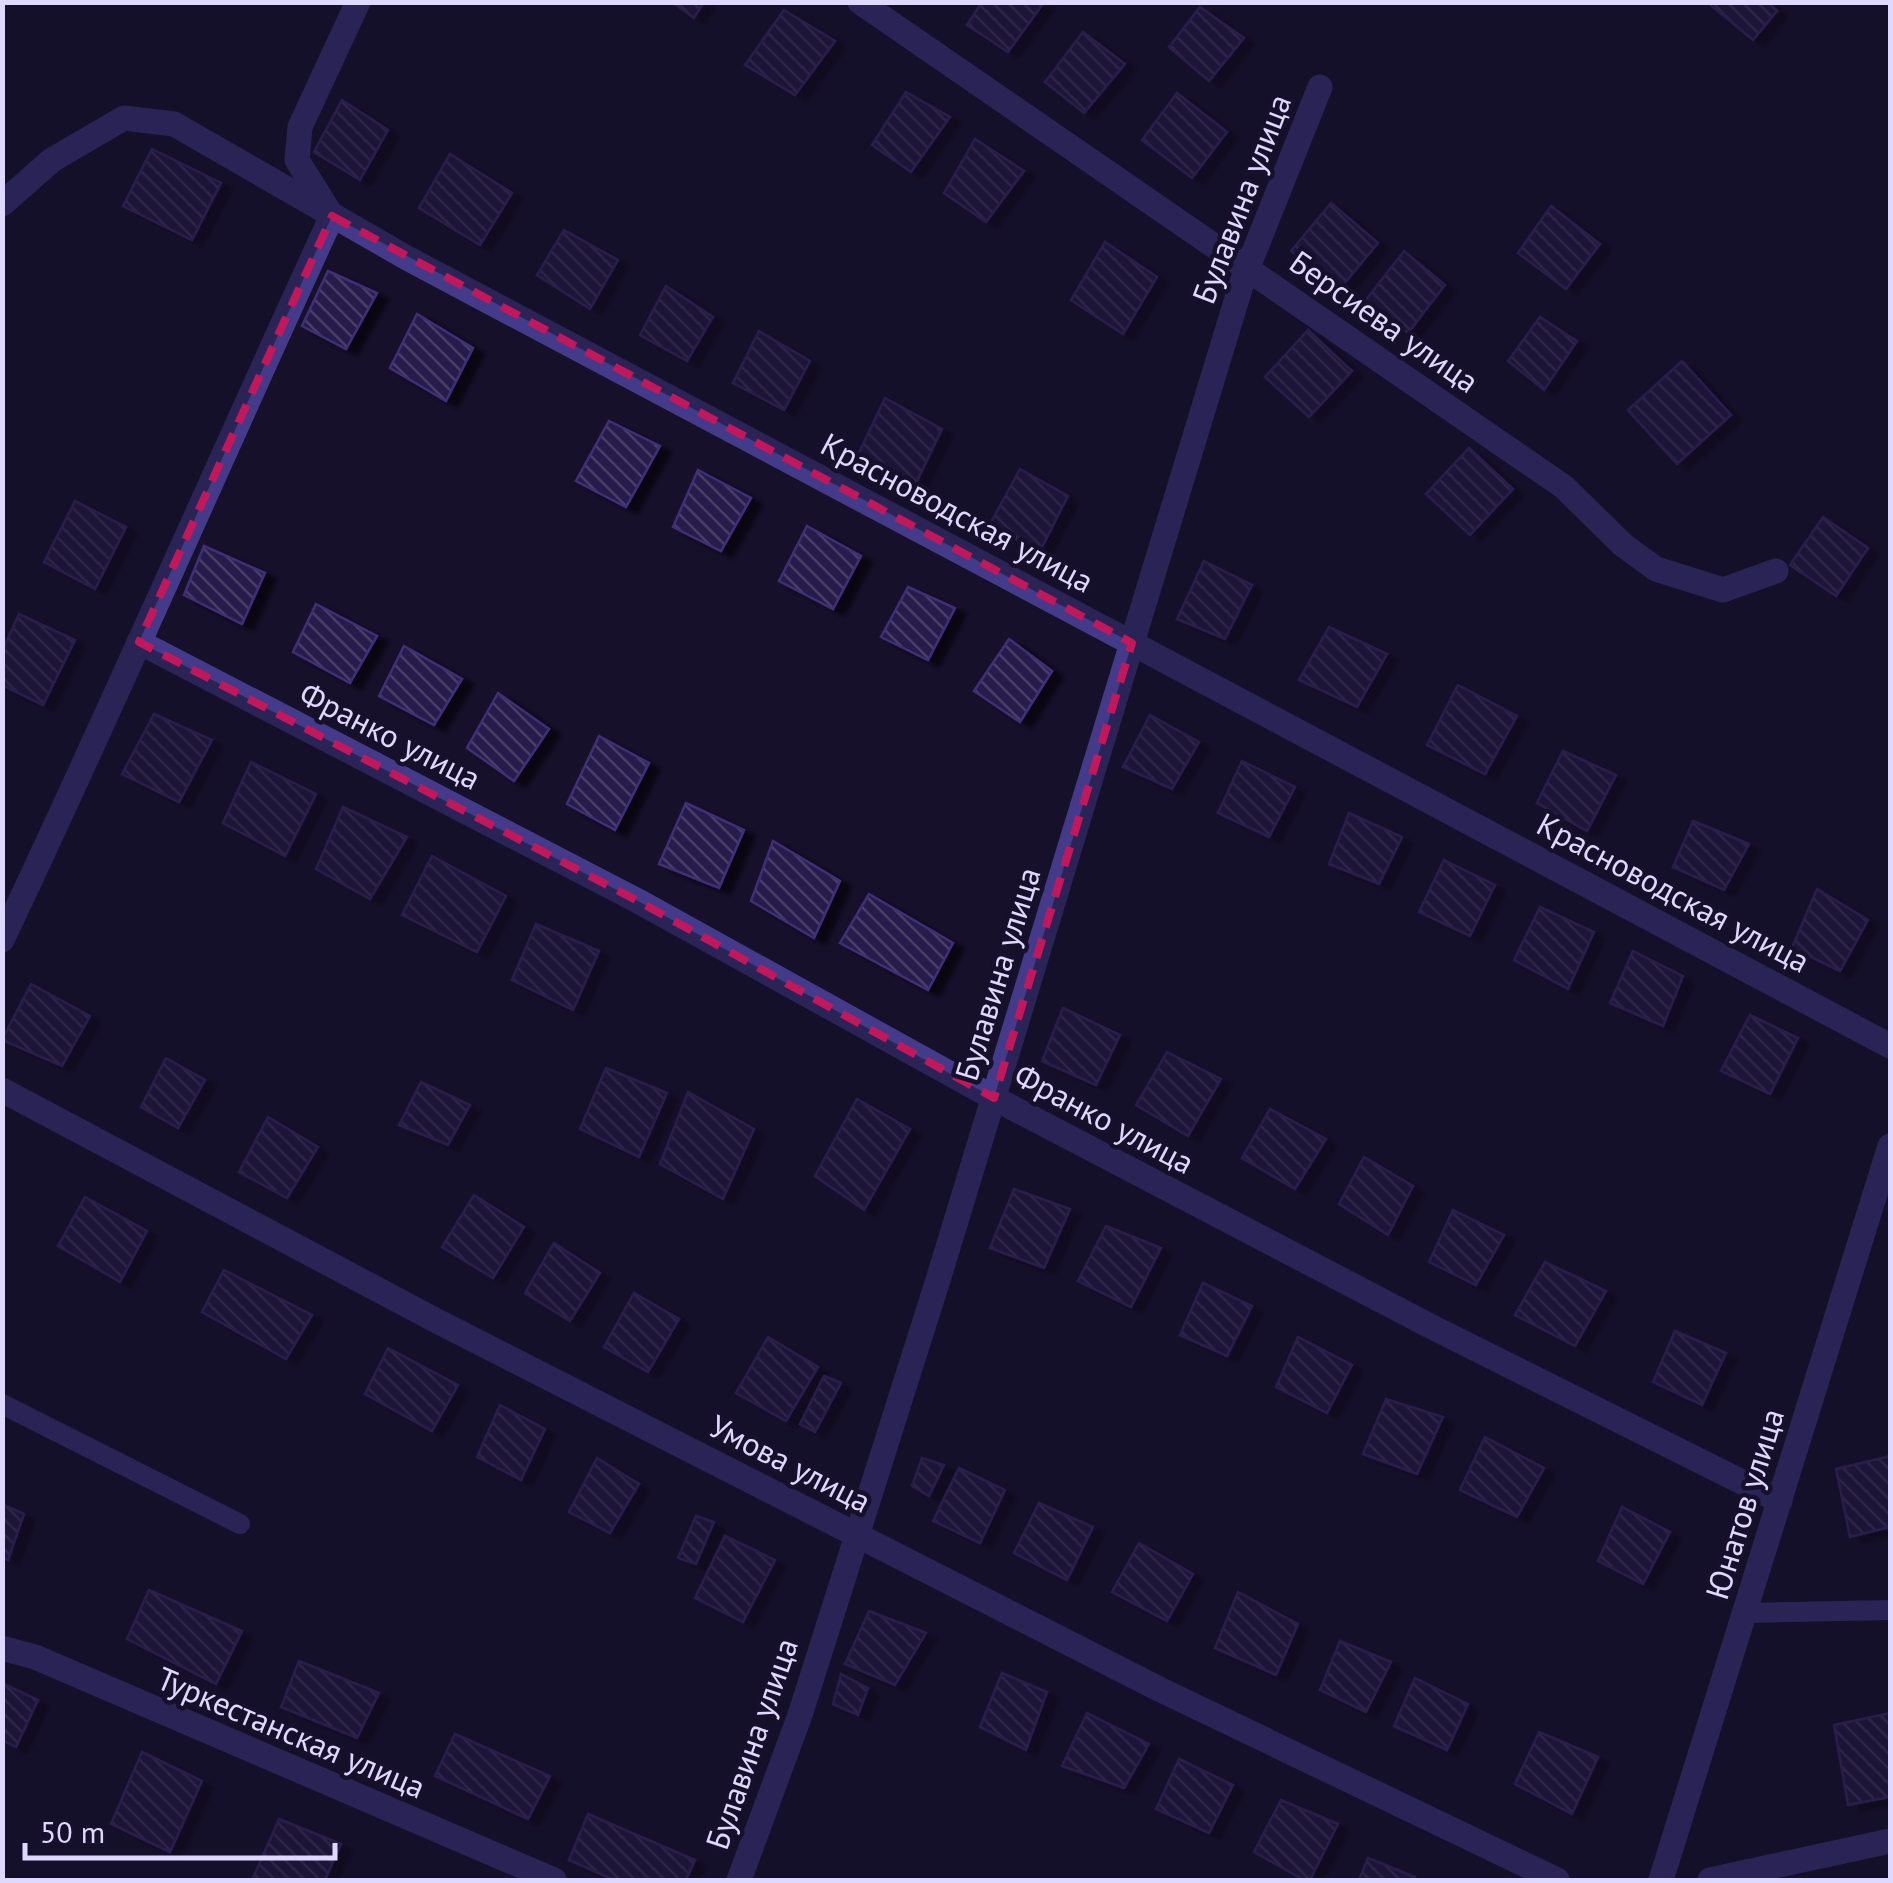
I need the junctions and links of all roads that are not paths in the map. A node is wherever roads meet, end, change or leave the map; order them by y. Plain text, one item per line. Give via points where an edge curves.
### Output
1 (358, 2) edge
2 (860, 2) edge
3 (1320, 86) dead end
4 (2, 204) edge
5 (332, 216) junction
6 (1248, 267) junction
7 (1776, 571) dead end
8 (139, 642) junction
9 (1132, 644) junction
10 (2, 940) edge
11 (1890, 1046) edge
12 (2, 1090) edge
13 (994, 1098) junction
14 (1890, 1146) edge
15 (2, 1404) edge
16 (1780, 1501) junction
17 (240, 1524) dead end
18 (857, 1534) junction
19 (1890, 1610) edge
20 (1745, 1613) junction
21 (2, 1648) edge
22 (1890, 1840) edge
23 (554, 1880) edge
24 (739, 1880) edge
25 (1557, 1880) edge
26 (1661, 1880) edge
27 (1710, 1880) edge

1 - 5 street via 300,127 297,160
2 - 6 street, Берсиева улица
3 - 6 street, Булавина улица
4 - 5 street, Красноводская улица via 52,160 124,118 174,124
5 - 8 street
5 - 9 street, Красноводская улица
6 - 7 street, Берсиева улица via 1564,487 1656,568 1722,590
6 - 9 street, Булавина улица
8 - 10 street
8 - 13 street, Франко улица via 638,901
9 - 11 street, Красноводская улица
9 - 13 street, Булавина улица
12 - 18 street, Умова улица via 434,1320
13 - 16 street, Франко улица
13 - 18 street, Булавина улица
14 - 16 street, Юнатов улица
15 - 17 lane
16 - 20 street, Юнатов улица
18 - 24 street, Булавина улица
18 - 25 street, Умова улица via 1158,1689
19 - 20 lane
20 - 26 street, Юнатов улица
21 - 23 street, Туркестанская улица
22 - 27 street

